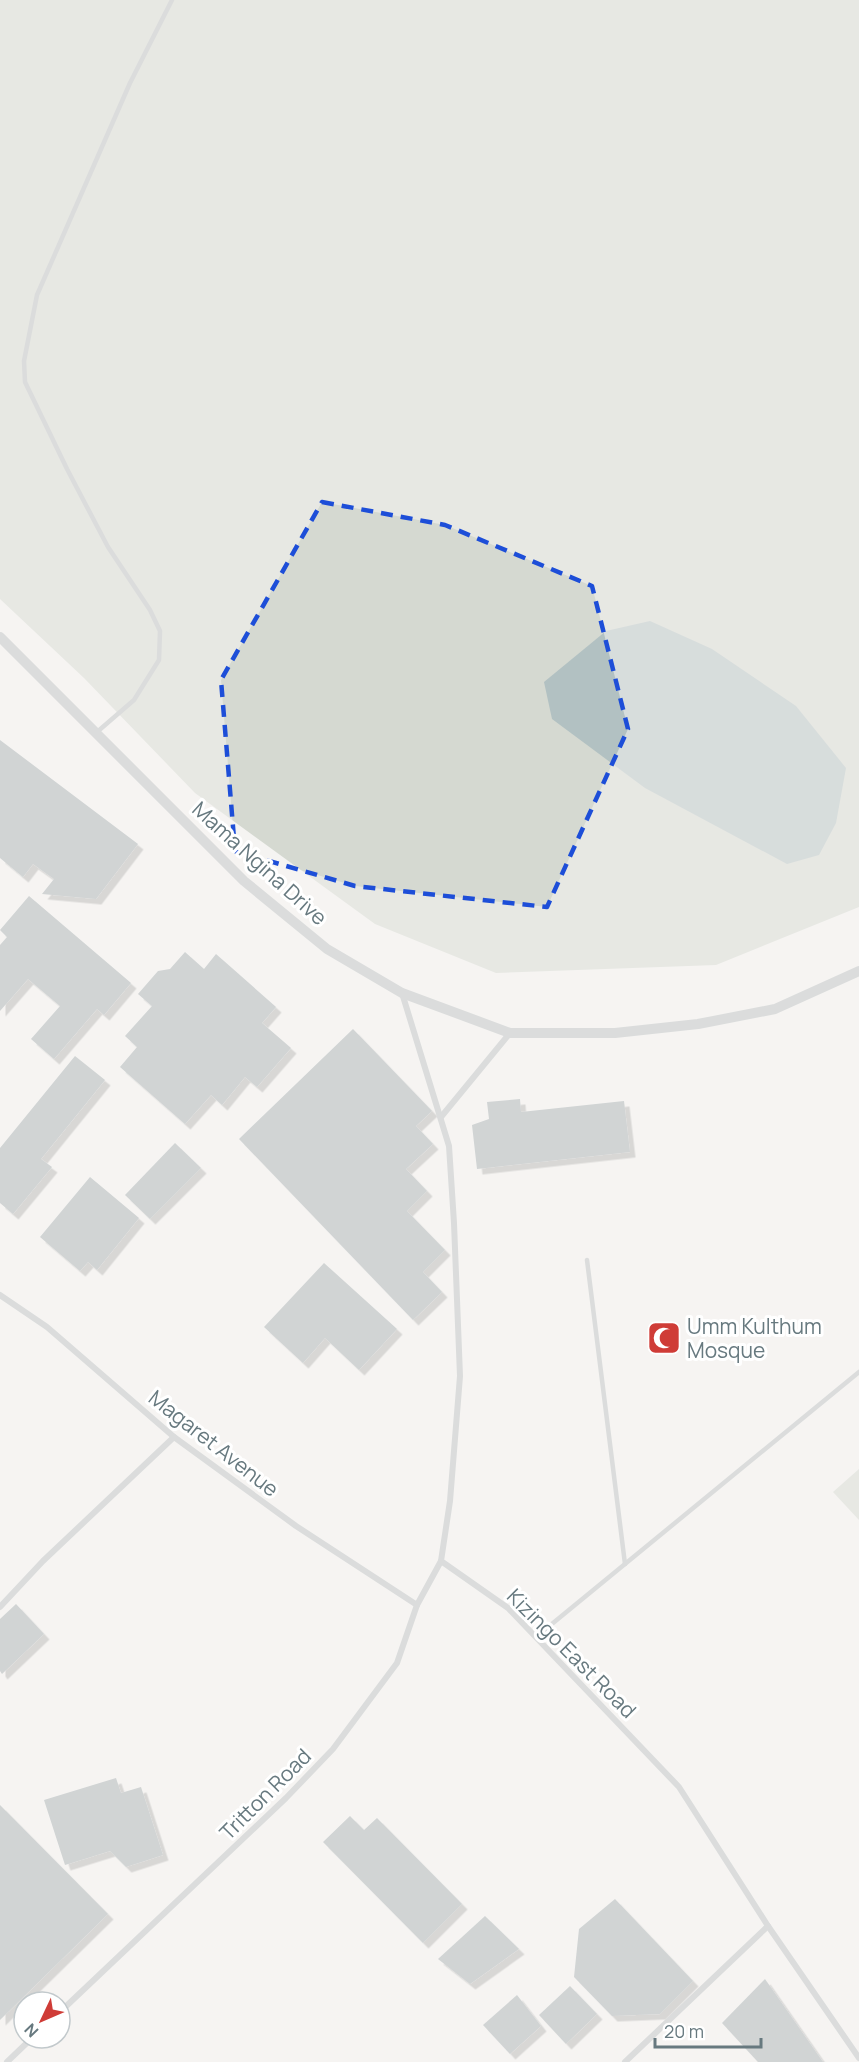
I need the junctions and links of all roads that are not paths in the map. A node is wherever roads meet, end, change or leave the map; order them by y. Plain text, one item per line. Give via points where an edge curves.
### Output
1 (172, 0) edge
2 (0, 637) edge
3 (95, 734) junction
4 (859, 971) edge
5 (402, 993) junction
6 (510, 1033) junction
7 (441, 1117) junction
8 (587, 1260) dead end
9 (0, 1295) edge
10 (859, 1372) edge
11 (174, 1437) junction
12 (441, 1561) junction
13 (625, 1564) junction
14 (417, 1605) junction
15 (0, 1607) edge
16 (536, 1637) junction
17 (768, 1926) junction
18 (72, 2001) edge
19 (20, 2050) edge
20 (859, 2058) edge
21 (7, 2062) edge
22 (625, 2062) edge

1 - 3 lane via 130,83 37,295 24,361 25,382 67,469 108,547 145,601 160,631 159,660 134,700
2 - 3 street, Mama Ngina Drive
3 - 5 street, Mama Ngina Drive via 244,882 327,949
4 - 6 street, Mama Ngina Drive via 775,1010 709,1022 615,1033
5 - 6 street, Mama Ngina Drive
5 - 7 street
6 - 7 street
7 - 12 street via 448,1146 454,1222 460,1376
8 - 13 lane
9 - 11 street, Magaret Avenue via 47,1327
10 - 13 lane
11 - 14 street, Magaret Avenue via 296,1526
11 - 15 street
12 - 14 street, Tritton Road
12 - 16 street, Kizingo East Road via 508,1608
13 - 16 lane
14 - 18 street, Tritton Road via 397,1663 333,1749
16 - 17 street, Kizingo East Road via 679,1787
17 - 20 street, Kizingo East Road
17 - 22 street
19 - 21 street

